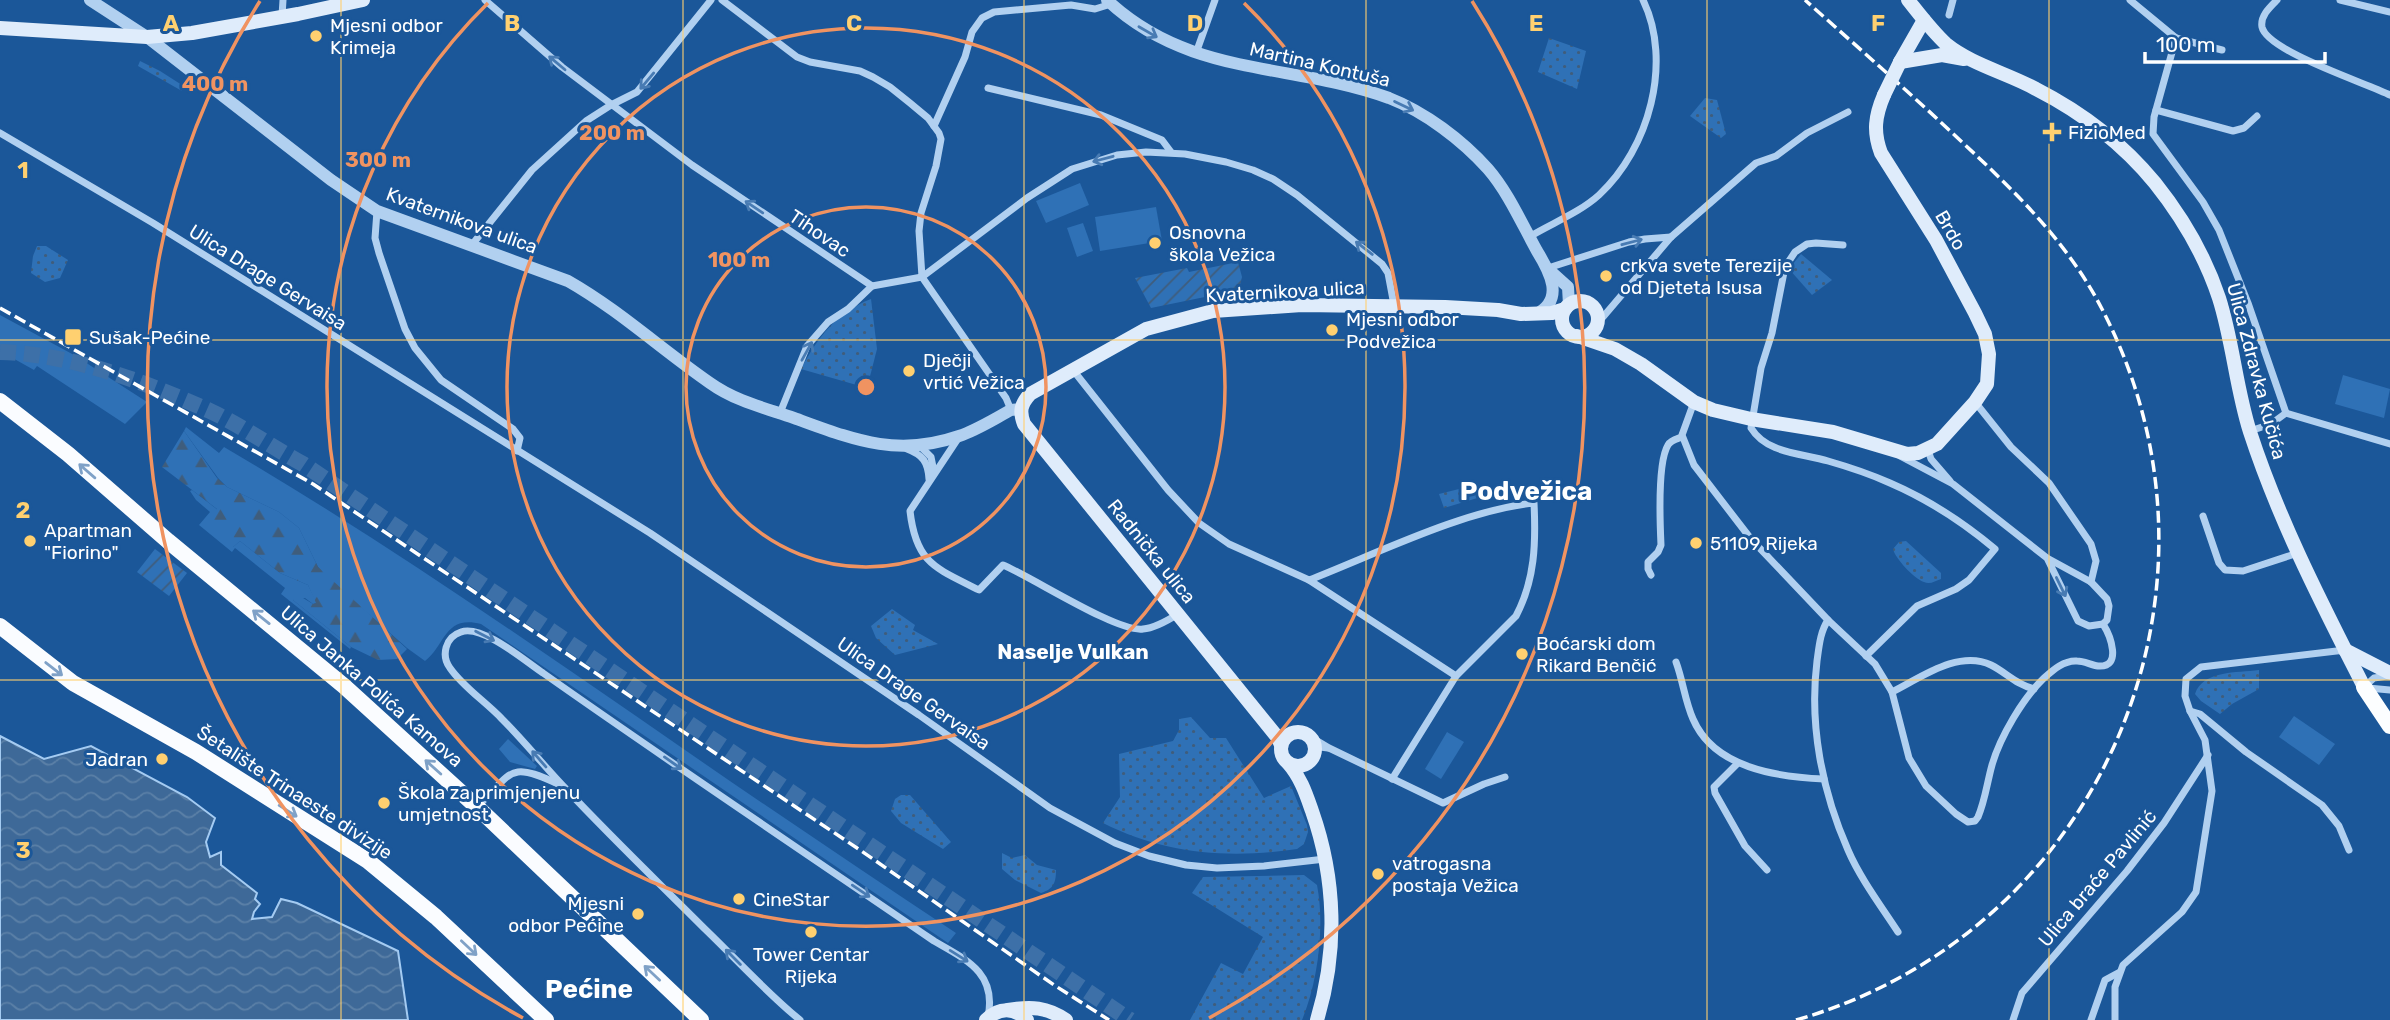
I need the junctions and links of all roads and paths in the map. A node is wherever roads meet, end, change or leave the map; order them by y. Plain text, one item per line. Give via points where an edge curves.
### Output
1 (90, 0) edge
2 (283, 0) edge
3 (363, 0) edge
4 (485, 0) edge
5 (711, 0) edge
6 (722, 0) edge
7 (1215, 0) edge
8 (1643, 0) edge
9 (1908, 0) edge
10 (1953, 0) edge
11 (2130, 0) edge
12 (2277, 0) edge
13 (2340, 0) edge
14 (1109, 2) edge
15 (2390, 12) edge
16 (1949, 15) dead end
17 (282, 17) junction
18 (1924, 20) junction
19 (0, 28) edge
20 (147, 37) junction
21 (2176, 38) junction
22 (2222, 50) dead end
23 (1196, 54) junction
24 (1900, 62) junction
25 (1977, 62) junction
26 (988, 88) dead end
27 (2390, 95) edge
28 (611, 105) junction
29 (2156, 110) junction
30 (1848, 112) dead end
31 (2257, 116) dead end
32 (934, 126) junction
33 (0, 133) edge
34 (1171, 152) junction
35 (377, 211) junction
36 (1529, 237) junction
37 (1671, 237) junction
38 (1843, 245) dead end
39 (471, 246) junction
40 (1547, 268) junction
41 (922, 278) junction
42 (872, 286) junction
43 (1394, 305) junction
44 (1567, 307) junction
45 (1521, 314) junction
46 (1536, 314) junction
47 (1600, 320) junction
48 (1572, 334) junction
49 (1615, 349) junction
50 (1073, 369) junction
51 (0, 401) edge
52 (1694, 402) junction
53 (1975, 402) junction
54 (1016, 410) junction
55 (780, 413) junction
56 (2286, 413) junction
57 (1752, 419) junction
58 (2250, 431) junction
59 (959, 436) junction
60 (1682, 437) junction
61 (2390, 444) edge
62 (919, 445) junction
63 (903, 447) junction
64 (1928, 450) junction
65 (517, 451) junction
66 (1891, 451) junction
67 (932, 475) junction
68 (1953, 484) junction
69 (2203, 516) dead end
70 (2298, 553) junction
71 (2047, 558) junction
72 (1651, 575) dead end
73 (1309, 580) junction
74 (2091, 582) junction
75 (1178, 614) junction
76 (1828, 620) junction
77 (2103, 624) junction
78 (0, 626) edge
79 (2345, 650) junction
80 (1866, 656) junction
81 (1676, 663) dead end
82 (2390, 674) edge
83 (1455, 676) junction
84 (2364, 687) junction
85 (2034, 689) junction
86 (2390, 690) edge
87 (1892, 692) junction
88 (2190, 711) junction
89 (1258, 715) junction
90 (2390, 726) edge
91 (1291, 733) junction
92 (1281, 746) junction
93 (1322, 750) junction
94 (2208, 755) junction
95 (1738, 763) junction
96 (1288, 764) junction
97 (1306, 765) junction
98 (1504, 777) dead end
99 (1392, 779) junction
100 (1824, 779) junction
101 (1303, 784) junction
102 (564, 787) junction
103 (477, 807) junction
104 (2349, 850) dead end
105 (1325, 859) junction
106 (1767, 870) dead end
107 (1898, 933) dead end
108 (2118, 973) junction
109 (1008, 1010) junction
110 (1063, 1018) edge
111 (987, 1019) edge
112 (546, 1020) edge
113 (701, 1020) edge
114 (800, 1020) edge
115 (1027, 1020) edge
116 (1043, 1020) edge
117 (1317, 1020) edge
118 (2012, 1020) edge
119 (2091, 1020) edge
120 (2115, 1020) edge

1 - 20 street, Kvaternikova ulica
2 - 17 street
3 - 17 main road
28 -> 4 street, Tihovac
5 -> 28 street via 637,92
6 - 32 street via 797,57 860,71 890,86
7 - 23 street
8 - 36 street via 1655,36 1654,76 1648,111 1636,141 1601,193
9 - 18 main road, Ulica Zdravka Kučića
10 - 16 street
11 - 21 street
12 - 27 street via 2262,21 2270,41
13 - 15 street
14 -> 23 street, Martina Kontuša via 1154,36
14 - 32 street via 1095,9 1072,5 994,12 982,18
17 - 20 main road
18 - 24 main road, Brdo
18 - 25 main road, Ulica Zdravka Kučića via 1946,44
19 - 20 main road
20 - 35 street, Kvaternikova ulica
21 - 22 street
21 - 29 street
23 -> 36 street, Martina Kontuša via 1359,89 1413,110 1489,170
24 - 25 main road via 1942,55
24 - 53 main road, Brdo, bridge via 1875,122 1875,138 1985,334 1989,377
25 - 58 main road, Ulica Zdravka Kučića via 2067,106 2101,130 2132,157 2175,211 2208,268 2220,300
26 - 34 street via 1101,116 1153,135
28 - 39 street via 586,121 532,170
42 -> 28 street, Tihovac
29 - 31 street via 2233,131
29 - 56 street via 2153,134 2219,230
30 - 37 street via 1776,156 1756,163
32 - 41 street via 941,139 920,222
33 - 65 street, Ulica Drage Gervaisa
34 -> 41 street via 1117,155 1072,169
43 -> 34 street, Kvaternikova ulica via 1382,264 1297,195 1253,170
35 - 39 street, Kvaternikova ulica
35 - 65 street via 379,253 415,348 440,380 513,429 520,438
36 - 40 street, Martina Kontuša
40 -> 37 street via 1629,242
37 - 47 street
38 - 57 street via 1807,244 1785,267
39 - 55 street, Kvaternikova ulica via 568,281 598,298 713,385
40 - 44 street, Martina Kontuša via 1568,287
40 - 46 street, Martina Kontuša via 1554,294 1550,304
41 - 42 street
41 - 54 street, Radnička ulica
55 -> 42 street via 807,346
43 - 45 main road, Kvaternikova ulica
43 - 50 main road, Kvaternikova ulica via 1213,311 1146,329
44 - 46 main road, Kvaternikova ulica
44 - 47 main road, Kvaternikova ulica via 1580,301 1591,305
44 - 48 main road via 1562,321
45 - 46 main road, Kvaternikova ulica
45 - 48 main road, Kvaternikova ulica
47 - 48 main road via 1587,335
47 - 49 main road, Kvaternikova ulica
48 - 49 main road, Kvaternikova ulica
49 - 52 main road, Kvaternikova ulica
50 - 54 main road, Kvaternikova ulica via 1030,394
50 - 73 street via 1199,523 1229,544
103 -> 51 main road, Ulica Janka Polića Kamova via 344,686
52 - 57 main road, Kvaternikova ulica
52 - 60 street
53 - 64 main road, Brdo
53 - 74 street via 2011,447 2049,483 2091,544 2096,562
54 - 59 street, Kvaternikova ulica
54 - 75 main road, Radnička ulica
55 - 63 street, Kvaternikova ulica via 841,435
56 - 58 street
56 - 61 street
57 - 66 main road, Kvaternikova ulica via 1833,432
57 - 80 street via 1754,433 1772,446 1887,481 1940,510 1995,549 1969,580 1917,606
58 - 70 main road, Ulica Zdravka Kučića
59 - 62 street, Kvaternikova ulica
59 - 67 street, Kvaternikova ulica
60 - 72 street via 1668,446 1663,460 1661,545 1648,562
60 - 76 street via 1695,464 1742,528
62 - 63 street, Kvaternikova ulica
62 - 67 street via 931,457
63 - 67 street via 920,455
64 - 66 main road, Kvaternikova ulica
64 - 68 street, Kvaternikova ulica
65 - 105 street, Ulica Drage Gervaisa via 702,568 1050,808 1115,844 1169,862 1217,868
66 - 68 street, Kvaternikova ulica
67 - 75 street, Kvaternikova ulica via 909,511 920,551 928,562 979,590 1003,565 1120,625 1141,630
68 - 71 street, Kvaternikova ulica
69 - 70 street via 2225,570 2243,571
70 - 79 main road, Ulica Zdravka Kučića
71 - 74 street, Kvaternikova ulica
71 -> 77 street, Kvaternikova ulica via 2078,621 2089,626
73 - 83 street
73 - 83 street via 1448,525 1534,503 1534,560 1522,604 1516,616
74 - 77 street, Kvaternikova ulica via 2109,606
75 - 89 main road, Radnička ulica
76 - 80 street
76 - 100 street via 1818,652 1814,702
77 - 85 street via 2113,649 2106,665 2067,663
78 -> 112 main road, Šetalište Trinaeste divizije via 73,683 196,752 368,862 436,917
79 - 82 main road
79 - 84 main road, Ulica Zdravka Kučića
79 - 88 street via 2202,667 2186,679
80 - 87 street
81 - 95 street via 1695,723 1715,749
82 - 84 street via 2374,678
83 - 99 street
84 - 86 street
84 - 90 highway
85 - 87 street via 1992,665 1966,661 1935,670
85 - 87 street via 1998,747 1975,821 1955,814 1917,774 1902,737
88 - 94 street
88 - 104 street via 2322,805 2339,826
89 - 91 main road, Radnička ulica via 1275,730
89 - 92 main road, Radnička ulica
91 - 92 main road
91 - 93 main road, Radnička ulica via 1302,732
92 - 96 main road, Radnička ulica
93 - 97 main road, Radnička ulica
93 - 99 street
94 - 108 street via 2212,791 2196,892 2182,912
94 - 118 street, Ulica braće Pavlinić via 2157,833 2022,993
95 - 100 street
95 - 106 street via 1714,787 1715,793 1745,846
96 - 97 main road
96 - 101 main road, Radnička ulica
97 - 101 main road, Radnička ulica
98 - 99 street via 1443,803
100 - 107 street via 1848,851
101 - 105 main road, Radnička ulica
102 - 103 street via 516,771
102 -> 111 street via 448,667 445,652 452,636 481,632 967,960 988,986
114 -> 102 street
113 -> 103 main road, Ulica Janka Polića Kamova
105 - 117 main road, Radnička ulica via 1332,912 1330,963
108 - 119 street via 2105,980
108 - 120 street
109 - 110 main road via 1040,1007
109 - 111 main road
109 - 115 main road
110 - 116 main road

